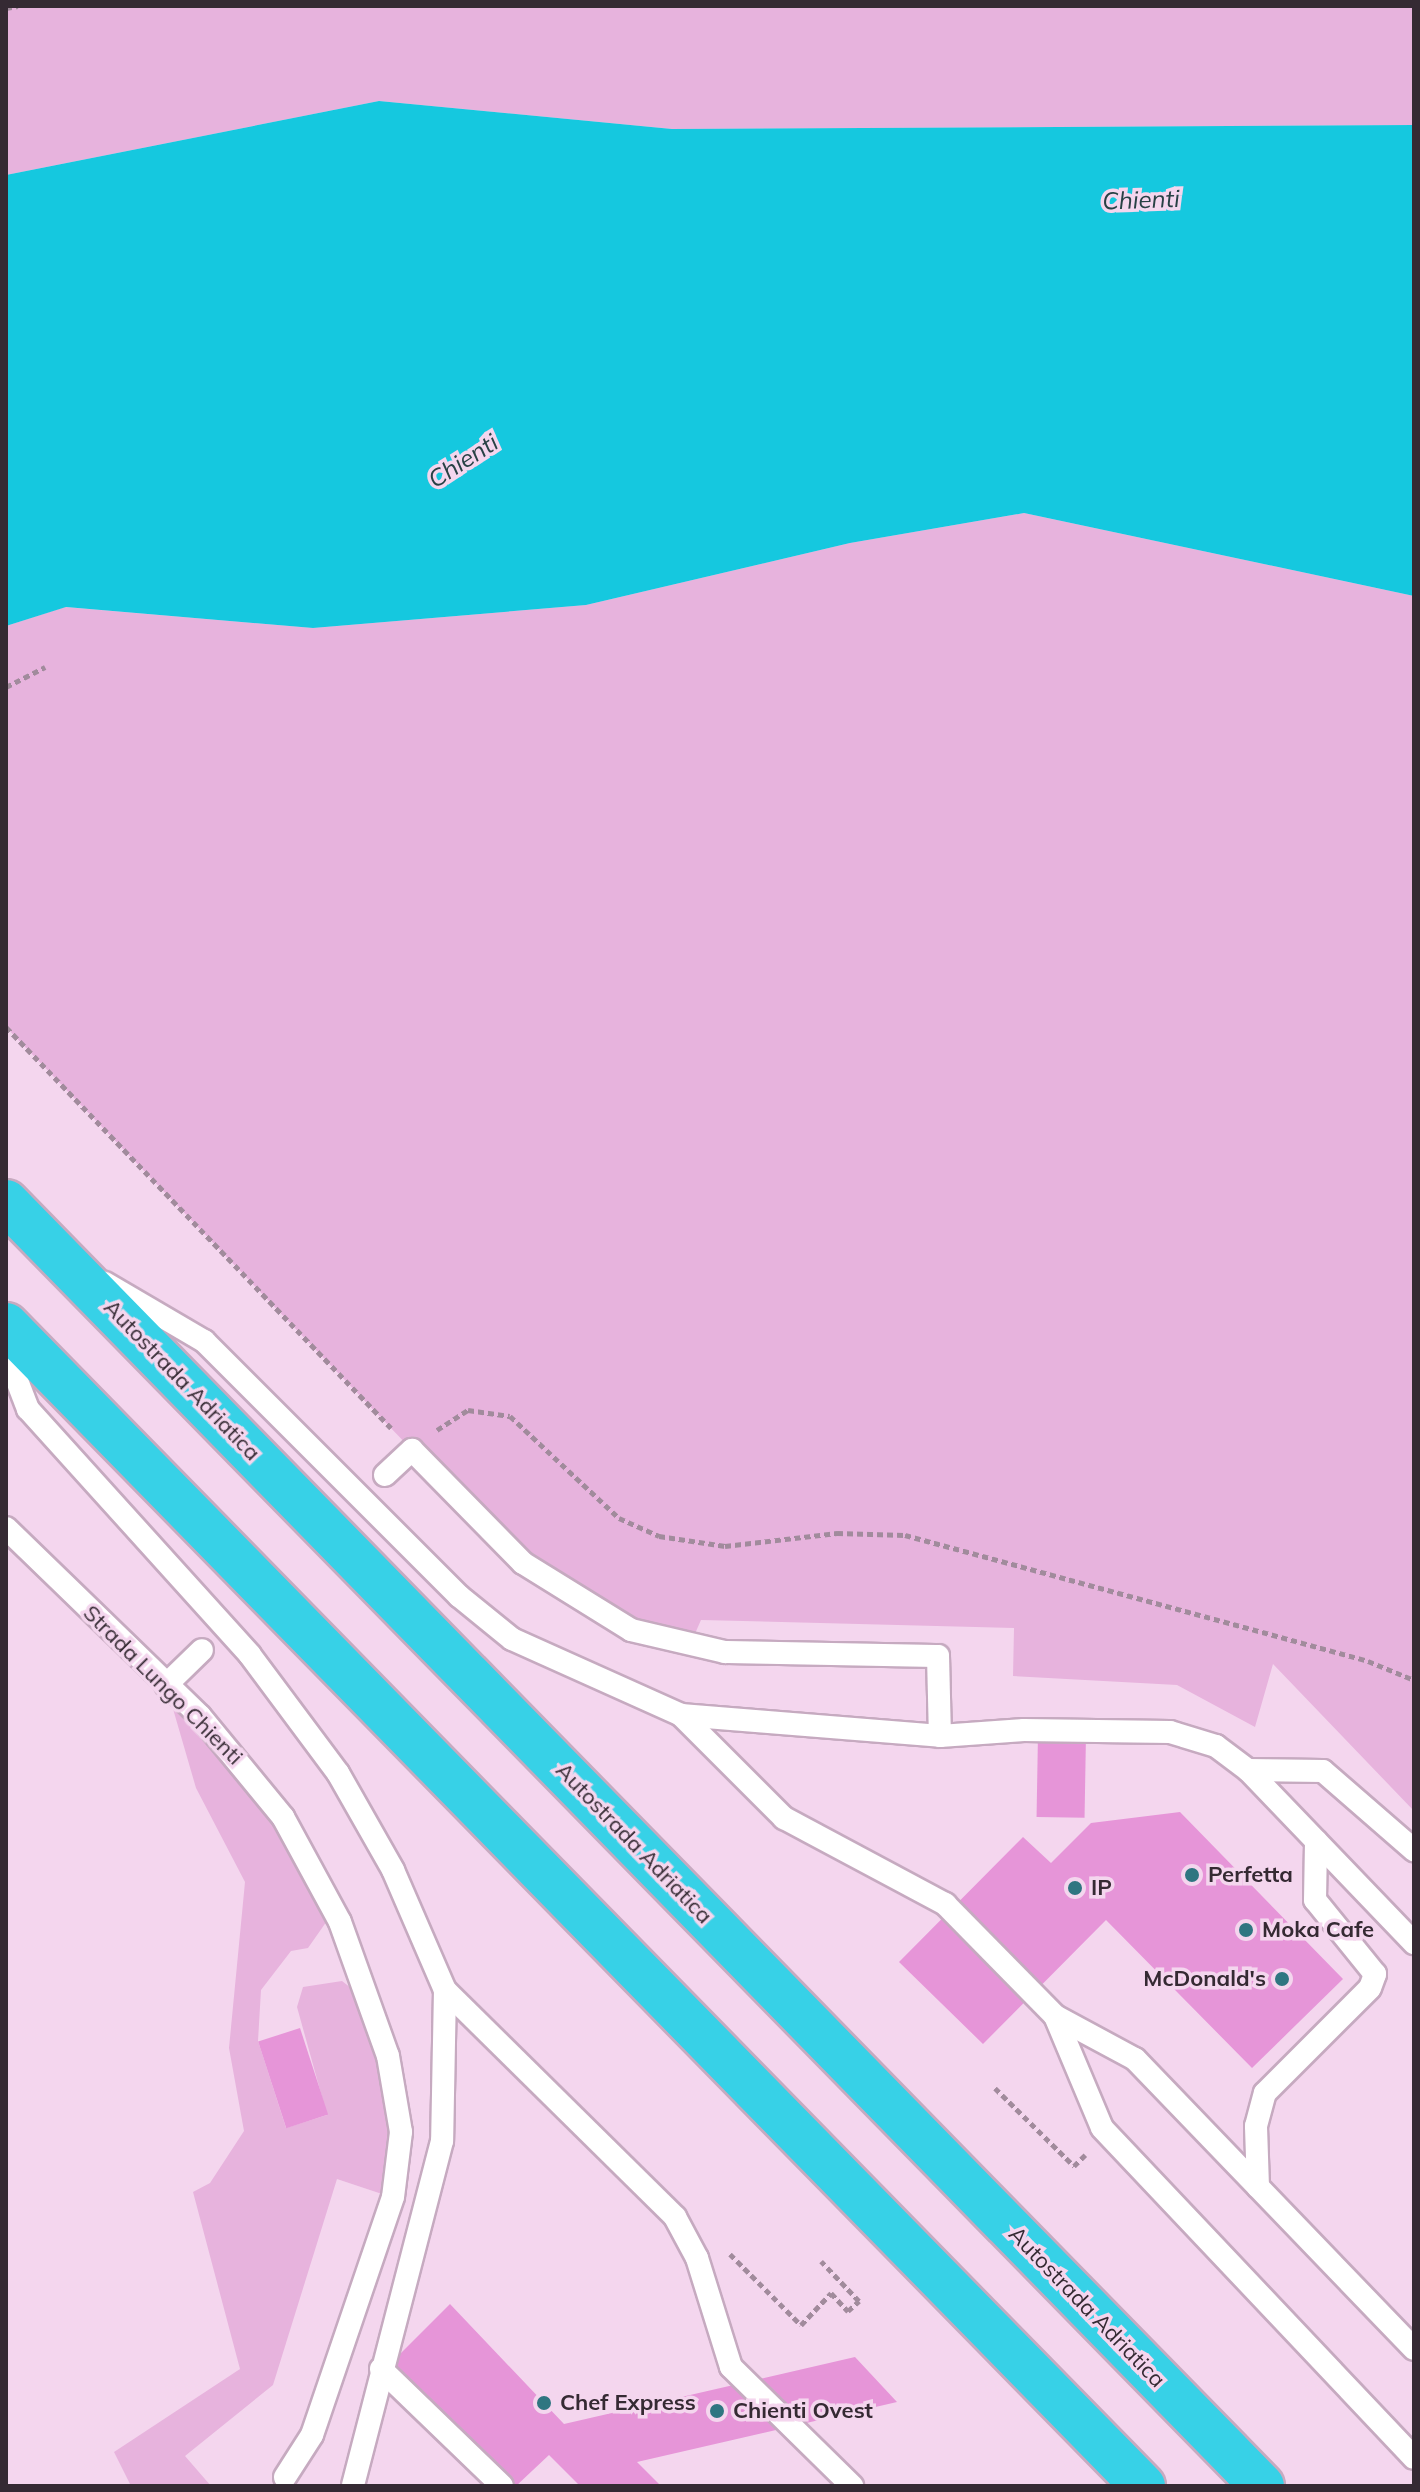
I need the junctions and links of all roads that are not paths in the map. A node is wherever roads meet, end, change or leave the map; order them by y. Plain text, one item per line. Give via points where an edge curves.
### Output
1 (6, 1202) edge
2 (62, 1258) junction
3 (6, 1325) edge
4 (6, 1352) edge
5 (385, 1475) dead end
6 (6, 1528) edge
7 (202, 1650) dead end
8 (166, 1685) junction
9 (681, 1715) junction
10 (940, 1736) junction
11 (1248, 1770) junction
12 (1316, 1841) junction
13 (1414, 1850) edge
14 (1414, 1943) edge
15 (445, 1990) junction
16 (1055, 2016) junction
17 (1258, 2187) junction
18 (1414, 2349) edge
19 (381, 2369) junction
20 (1414, 2458) edge
21 (285, 2477) dead end
22 (353, 2486) edge
23 (502, 2486) edge
24 (852, 2486) edge
25 (1143, 2486) edge
26 (1262, 2486) edge

1 - 2 highway, Autostrada Adriatica
2 - 9 lane via 204,1341 459,1596 512,1639
2 - 26 highway, Autostrada Adriatica
3 - 25 highway
4 - 15 lane via 28,1409 250,1655 338,1773 393,1870
5 - 10 lane via 412,1450 523,1563 631,1630 725,1652 938,1656
6 - 8 lane, Strada Lungo Chienti
7 - 8 lane
8 - 21 lane, Strada Lungo Chienti via 227,1745 315,1869 367,1988 401,2132 374,2264 312,2435
9 - 10 lane
9 - 16 lane via 784,1818 945,1904
10 - 11 lane via 1024,1730 1170,1732 1216,1746
11 - 12 lane
11 - 13 lane via 1323,1771
12 - 14 lane
12 - 17 lane via 1315,1900 1375,1974 1370,1988 1265,2093 1256,2126
15 - 19 lane via 442,2141 411,2278
15 - 24 lane via 675,2217 697,2258 731,2367
16 - 17 lane via 1135,2059
16 - 20 lane via 1102,2128
17 - 18 lane
19 - 22 lane
19 - 23 lane

